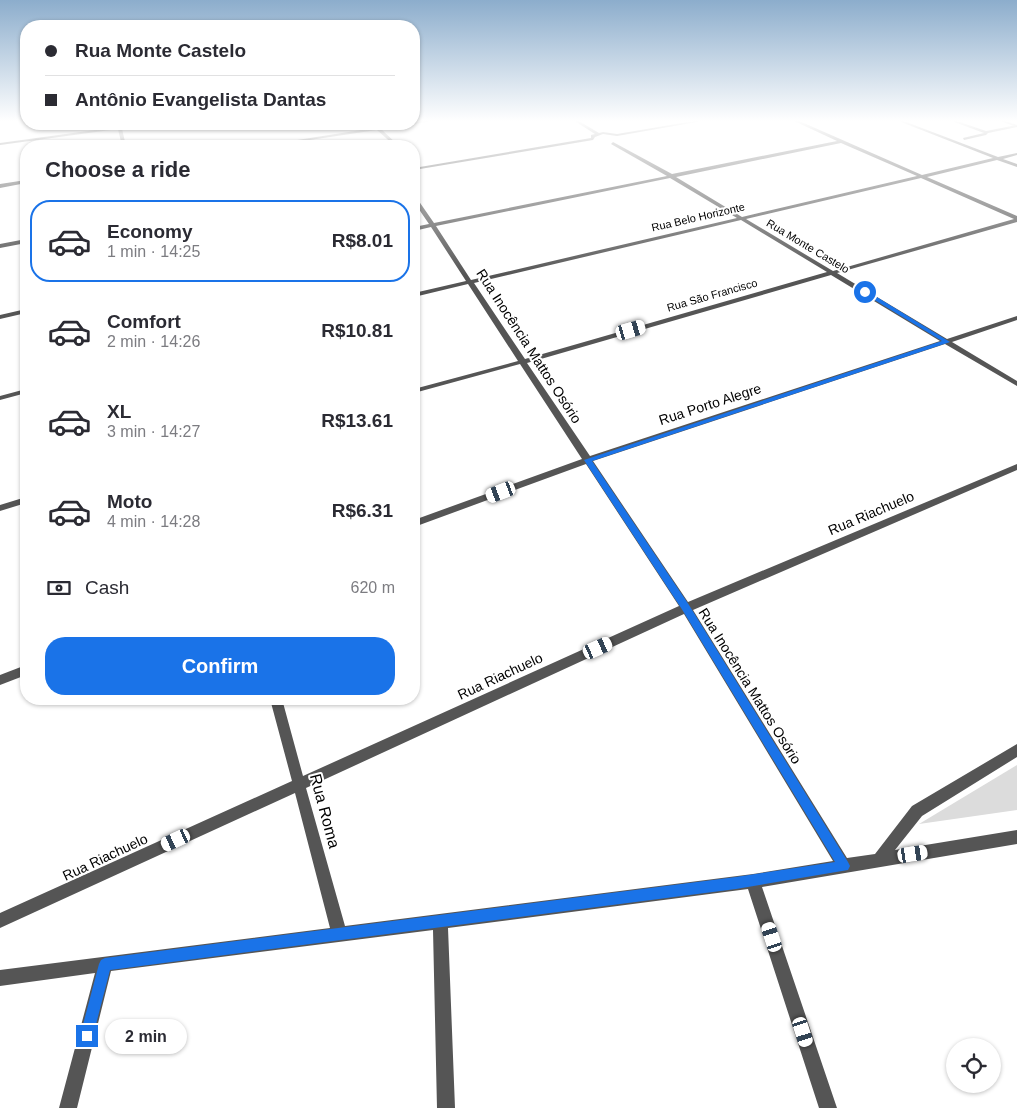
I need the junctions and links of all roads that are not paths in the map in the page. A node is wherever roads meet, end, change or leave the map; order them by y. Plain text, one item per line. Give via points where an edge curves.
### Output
1 (663, 172) edge
2 (692, 172) edge
3 (913, 172) edge
4 (942, 172) edge
5 (671, 176) junction
6 (923, 176) junction
7 (20, 183) edge
8 (0, 186) edge
9 (420, 207) edge
10 (742, 218) junction
11 (1017, 219) edge
12 (432, 225) junction
13 (420, 228) edge
14 (20, 242) edge
15 (0, 246) edge
16 (833, 272) junction
17 (470, 282) junction
18 (420, 294) edge
19 (20, 312) edge
20 (0, 316) edge
21 (1017, 318) edge
22 (947, 342) junction
23 (521, 362) junction
24 (1017, 384) edge
25 (420, 389) edge
26 (20, 393) edge
27 (0, 398) edge
28 (588, 460) junction
29 (1017, 468) edge
30 (20, 502) edge
31 (0, 508) edge
32 (420, 522) edge
33 (686, 608) junction
34 (20, 672) edge
35 (0, 680) edge
36 (278, 705) edge
37 (1017, 750) edge
38 (300, 784) junction
39 (1017, 837) edge
40 (879, 860) junction
41 (844, 866) junction
42 (753, 880) junction
43 (0, 921) edge
44 (440, 921) junction
45 (339, 933) junction
46 (105, 964) junction
47 (0, 978) edge
48 (68, 1108) edge
49 (446, 1108) edge
50 (828, 1108) edge

1 - 5 street, Rua Monte Castelo
2 - 5 street
3 - 6 street
4 - 6 street, Rua Belo Horizonte
5 - 10 street, Rua Monte Castelo
5 - 12 street
6 - 10 street, Rua Belo Horizonte
6 - 11 street
7 - 8 street
9 - 12 street, Rua Inocência Mattos Osório
10 - 16 street, Rua Monte Castelo
10 - 17 street, Rua Belo Horizonte
11 - 16 street, Rua São Francisco
12 - 13 street
12 - 17 street, Rua Inocência Mattos Osório
14 - 15 street
16 - 22 street, Rua Monte Castelo
16 - 23 street, Rua São Francisco
17 - 18 street, Rua Belo Horizonte
17 - 23 street, Rua Inocência Mattos Osório
19 - 20 street
21 - 22 street, Rua Porto Alegre
22 - 24 street, Rua Monte Castelo
22 - 28 street, Rua Porto Alegre
23 - 25 street, Rua São Francisco
23 - 28 street, Rua Inocência Mattos Osório
26 - 27 street
28 - 32 street, Rua Porto Alegre
28 - 33 street, Rua Inocência Mattos Osório
29 - 33 street, Rua Riachuelo
30 - 31 street
33 - 38 street, Rua Riachuelo
33 - 41 street, Rua Inocência Mattos Osório
34 - 35 street
36 - 38 street, Rua Roma
37 - 40 street via 917,811
38 - 43 street, Rua Riachuelo
38 - 45 street, Rua Roma
39 - 40 street
40 - 41 street
41 - 42 street
42 - 44 street
42 - 50 street
44 - 45 street
44 - 49 street
45 - 46 street
46 - 47 street
46 - 48 street

